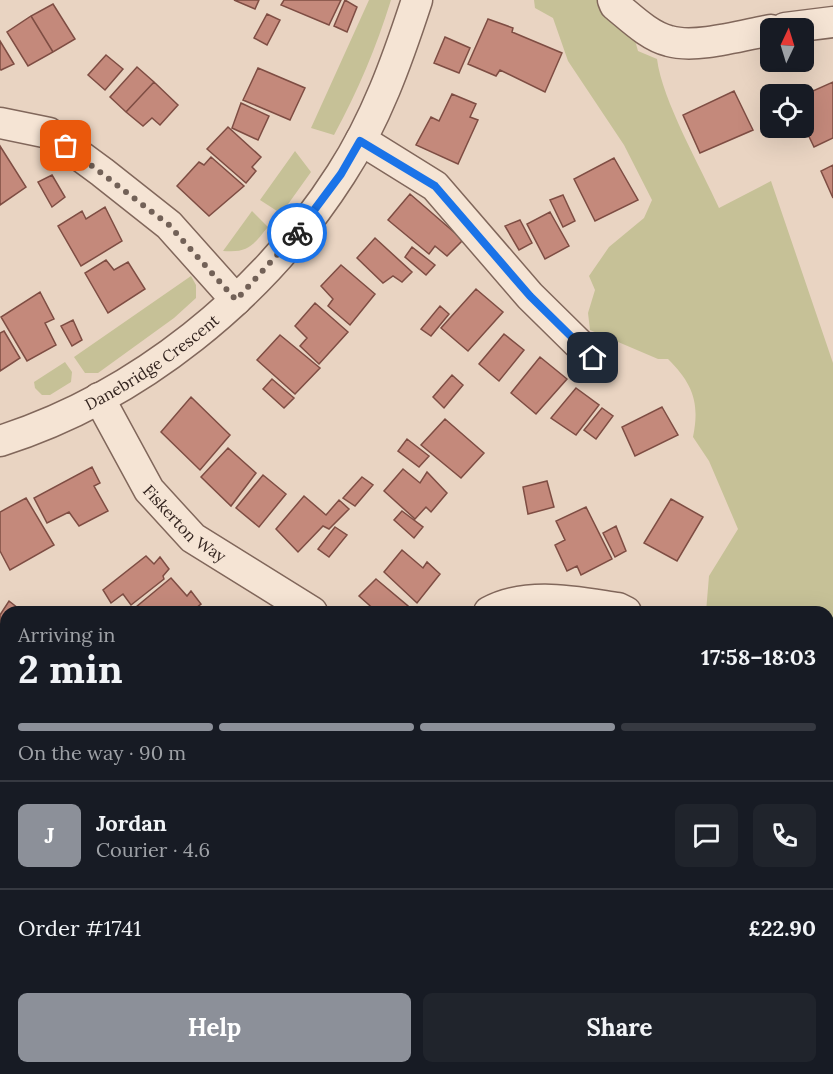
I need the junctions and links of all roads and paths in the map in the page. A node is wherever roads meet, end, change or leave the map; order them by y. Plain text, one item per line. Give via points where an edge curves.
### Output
1 (417, 0) edge
2 (613, 0) edge
3 (833, 22) edge
4 (814, 24) edge
5 (760, 32) edge
6 (0, 123) edge
7 (360, 141) junction
8 (236, 300) junction
9 (593, 358) dead end
10 (99, 398) junction
11 (0, 441) edge
12 (302, 606) edge
13 (499, 606) edge
14 (604, 606) edge

1 - 7 street, Danebridge Crescent via 395,68
2 - 5 street via 650,33 669,41 688,43
3 - 4 street
6 - 8 street via 49,133 102,172 169,225
7 - 8 street, Danebridge Crescent via 301,228
7 - 9 street via 435,186 530,296
8 - 10 street, Danebridge Crescent via 172,353
10 - 11 street, Danebridge Crescent
10 - 12 street, Fiskerton Way via 149,490 193,538
13 - 14 street via 554,599

